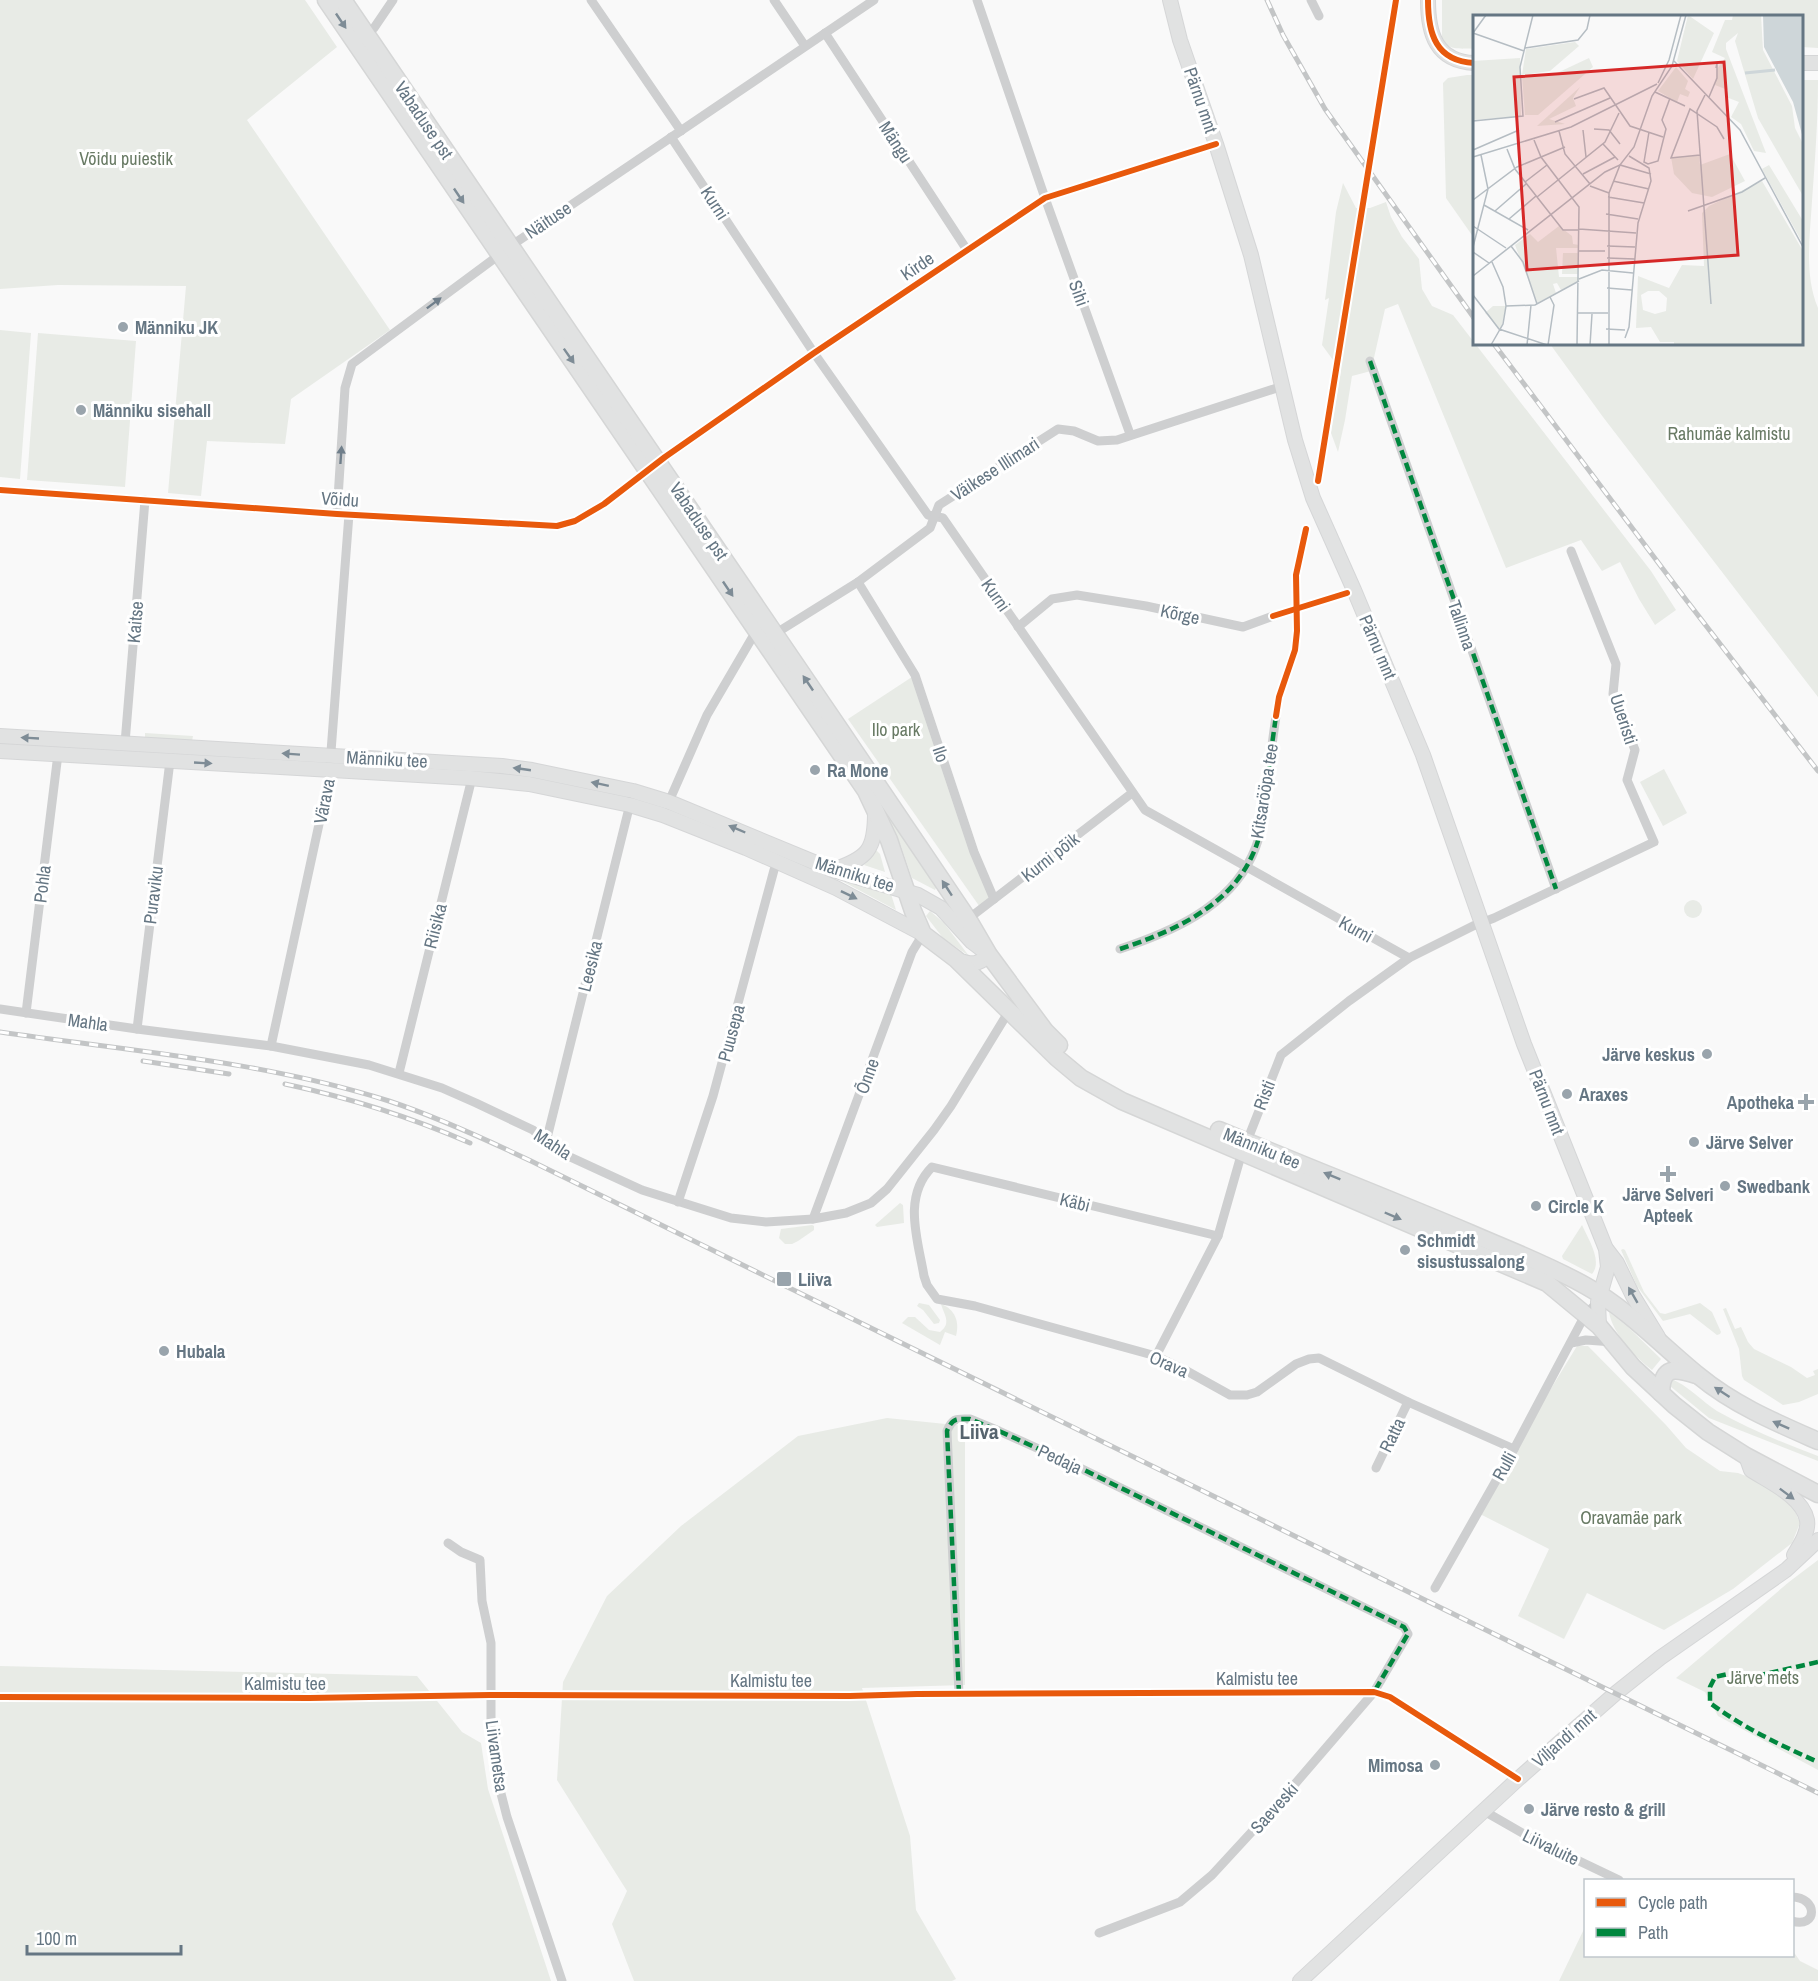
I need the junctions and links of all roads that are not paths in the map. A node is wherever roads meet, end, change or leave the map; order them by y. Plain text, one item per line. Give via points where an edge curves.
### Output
1 (326, 0) edge
2 (343, 0) edge
3 (393, 0) edge
4 (591, 0) edge
5 (774, 0) edge
6 (874, 0) edge
7 (977, 0) edge
8 (1170, 0) edge
9 (1311, 0) edge
10 (1428, 0) edge
11 (1319, 16) dead end
12 (825, 33) junction
13 (361, 39) junction
14 (805, 46) junction
15 (1473, 63) edge
16 (681, 131) junction
17 (671, 137) junction
18 (1216, 144) junction
19 (1045, 198) junction
20 (505, 250) junction
21 (967, 250) junction
22 (814, 353) junction
23 (1370, 361) dead end
24 (1283, 386) junction
25 (1130, 434) junction
26 (653, 466) junction
27 (0, 490) edge
28 (145, 500) junction
29 (338, 514) junction
30 (349, 514) junction
31 (935, 517) junction
32 (1571, 551) dead end
33 (858, 582) junction
34 (1273, 616) dead end
35 (1018, 627) junction
36 (766, 636) junction
37 (1276, 716) dead end
38 (0, 736) edge
39 (125, 743) junction
40 (0, 750) edge
41 (58, 754) junction
42 (332, 756) junction
43 (170, 761) junction
44 (330, 771) junction
45 (470, 778) junction
46 (633, 792) junction
47 (1132, 793) junction
48 (630, 806) junction
49 (666, 808) junction
50 (875, 808) junction
51 (791, 853) junction
52 (777, 862) junction
53 (1245, 867) junction
54 (833, 870) junction
55 (1556, 889) junction
56 (906, 890) junction
57 (994, 899) junction
58 (968, 919) junction
59 (1481, 923) junction
60 (923, 934) junction
61 (1120, 949) dead end
62 (989, 955) junction
63 (1409, 958) junction
64 (956, 959) junction
65 (0, 1009) edge
66 (1009, 1011) junction
67 (26, 1013) junction
68 (137, 1029) junction
69 (271, 1046) junction
70 (399, 1073) junction
71 (546, 1142) junction
72 (1244, 1147) junction
73 (932, 1167) joint
74 (678, 1202) junction
75 (813, 1219) junction
76 (1218, 1236) junction
77 (1606, 1249) junction
78 (1599, 1298) junction
79 (1585, 1315) junction
80 (1599, 1326) junction
81 (1660, 1341) junction
82 (1613, 1342) junction
83 (1571, 1343) junction
84 (1156, 1356) junction
85 (1699, 1377) junction
86 (1661, 1393) junction
87 (1408, 1402) junction
88 (1818, 1441) edge
89 (1514, 1449) junction
90 (1746, 1456) junction
91 (1376, 1468) dead end
92 (1818, 1494) edge
93 (1816, 1542) edge
94 (448, 1543) dead end
95 (1786, 1570) junction
96 (1435, 1588) dead end
97 (1408, 1634) joint
98 (1374, 1692) junction
99 (959, 1694) junction
100 (490, 1695) junction
101 (0, 1697) edge
102 (1518, 1779) junction
103 (1484, 1811) junction
104 (1615, 1879) edge
105 (1794, 1897) edge
106 (1794, 1922) edge
107 (1099, 1934) dead end
108 (561, 1981) edge
109 (1300, 1981) edge

1 -> 13 highway, Vabaduse pst
2 - 13 highway, Vabaduse pst
3 - 13 street via 374,28
4 - 16 street
5 - 14 street
6 - 12 street, Näituse
7 - 19 street, Sihi
8 - 18 main road, Pärnu mnt
9 - 11 street
10 - 15 main road via 1432,34 1445,56
12 - 14 street, Näituse
12 - 21 street, Mängu
13 - 20 highway, Vabaduse pst
14 - 16 street, Näituse
16 - 17 street, Näituse
17 - 20 street, Näituse
17 - 22 street, Kurni
18 - 19 street, Kirde
18 - 24 main road, Pärnu mnt via 1251,255
19 - 21 street, Kirde
19 - 25 street, Sihi
20 - 26 highway, Vabaduse pst
29 -> 20 street, Näituse via 345,388 352,364
21 - 22 street, Kirde
22 - 26 street, Kirde
22 - 31 street, Kurni via 928,515
23 - 55 street, Tallinna
24 - 25 street
24 - 59 main road, Pärnu mnt via 1313,498 1423,755
25 - 31 street, Väikese Illimari via 1117,440 1098,441 1058,429 939,505
26 - 30 street, Võidu via 604,504 558,526
26 - 36 highway, Vabaduse pst
27 - 28 street, Võidu
28 - 29 street, Võidu
28 - 39 street, Kaitse
29 - 30 street, Võidu
30 - 42 street, Värava
31 - 33 street, Väikese Illimari via 930,528
31 - 35 street, Kurni via 943,518
32 - 55 street, Uueristi via 1616,664 1613,694 1635,750 1627,780 1654,842
33 - 36 street, Väikese Illimari
33 - 57 street, Ilo via 915,675 974,852
34 - 35 street, Kõrge via 1243,627 1077,595 1052,600
35 - 47 street, Kurni
36 - 49 street via 752,638 707,715
36 - 50 highway, Vabaduse pst
58 -> 36 highway, Vabaduse pst
37 - 53 street, Kitsarööpa tee via 1263,822
39 -> 38 main road, Männiku tee
42 -> 39 main road, Männiku tee
40 - 41 main road, Männiku tee
41 - 43 main road, Männiku tee
41 - 67 street, Pohla
42 - 44 street, Värava
46 -> 42 main road, Männiku tee via 502,766
43 -> 44 main road, Männiku tee
43 - 68 street, Puraviku
44 - 45 main road, Männiku tee
44 - 69 street, Värava
45 - 48 main road, Männiku tee via 529,784
45 - 70 street, Riisika
46 - 48 street, Leesika
46 - 49 main road, Männiku tee
47 - 53 street, Kurni via 1145,810
47 - 57 street, Kurni põik
48 - 49 main road, Männiku tee
48 - 71 street, Leesika
51 -> 49 main road, Männiku tee
49 - 52 main road, Männiku tee
50 - 54 main road via 874,836 867,852 854,863
50 - 56 highway, Vabaduse pst
51 - 52 street
51 - 54 main road, Männiku tee
52 -> 60 main road, Männiku tee
52 - 74 street, Puusepa via 713,1096
53 - 61 street, Kitsarööpa tee via 1201,914
53 - 63 street, Kurni
54 - 56 main road, Männiku tee
55 - 59 street, Uueristi
56 - 60 highway, Vabaduse pst
56 - 62 main road, Männiku tee via 941,908
57 - 58 street, Kurni põik
58 - 62 highway, Vabaduse pst
59 - 63 street, Risti
59 - 77 main road, Pärnu mnt via 1564,1149
60 - 64 highway, Männiku tee
60 - 75 street, Õnne via 912,952
62 - 64 main road via 971,965
62 - 72 highway, Männiku tee via 1045,1031 1089,1070
63 - 72 street, Risti via 1281,1055
64 - 66 highway, Männiku tee
65 - 67 street, Mahla
66 - 72 highway, Männiku tee via 1088,1082 1122,1101
66 - 75 street, Mahla via 951,1106 887,1189 871,1203
67 - 68 street, Mahla
68 - 69 street, Mahla
69 - 70 street, Mahla
70 - 71 street, Mahla via 476,1103 533,1131
71 - 74 street, Mahla via 555,1150 633,1186
72 - 76 street, Risti
78 -> 72 highway, Männiku tee via 1568,1276 1531,1259 1404,1205
72 -> 79 highway, Männiku tee via 1536,1277 1572,1301
73 - 76 street, Käbi
73 - 84 street, Orava via 914,1198 914,1215 924,1276 937,1299
74 - 75 street, Mahla via 731,1218 766,1222
76 - 84 street, Risti
77 - 78 main road, Pärnu mnt via 1608,1272
81 -> 77 main road, Pärnu mnt
78 - 79 street, Rulli
78 - 80 main road, Pärnu mnt
78 - 81 highway, Pärnu mnt
79 - 80 highway, Männiku tee
79 - 83 street, Rulli
80 - 82 highway
81 - 85 highway, Pärnu mnt
82 - 83 street
82 - 86 highway
83 - 89 street, Rulli
84 - 87 street, Orava via 1230,1395 1257,1392 1296,1364 1319,1358
85 - 86 highway via 1670,1370 1661,1381
88 -> 85 highway, Pärnu mnt via 1753,1410
86 - 90 highway via 1708,1432
87 - 89 street, Orava
87 - 91 street, Ratta
89 - 96 street, Rulli
90 - 92 highway
90 -> 95 main road via 1751,1470 1795,1500 1807,1520 1803,1541
93 - 95 main road, Viljandi mnt
94 - 100 street, Liivametsa via 480,1560 482,1601 491,1643
95 - 102 main road, Viljandi mnt via 1660,1658
97 - 98 street, Saeveski
97 - 99 street, Pedaja via 1404,1627 1072,1464 970,1419 956,1419 947,1431
98 - 99 street, Kalmistu tee
98 - 102 street, Kalmistu tee via 1390,1697
98 - 107 street, Saeveski via 1212,1875 1180,1902
99 - 100 street, Kalmistu tee
100 - 101 street, Kalmistu tee
100 - 108 street, Liivametsa via 496,1774
102 - 103 main road, Viljandi mnt
103 - 104 street, Liivaluite
103 - 109 main road, Viljandi mnt
105 - 106 street via 1805,1897 1814,1911 1808,1922

